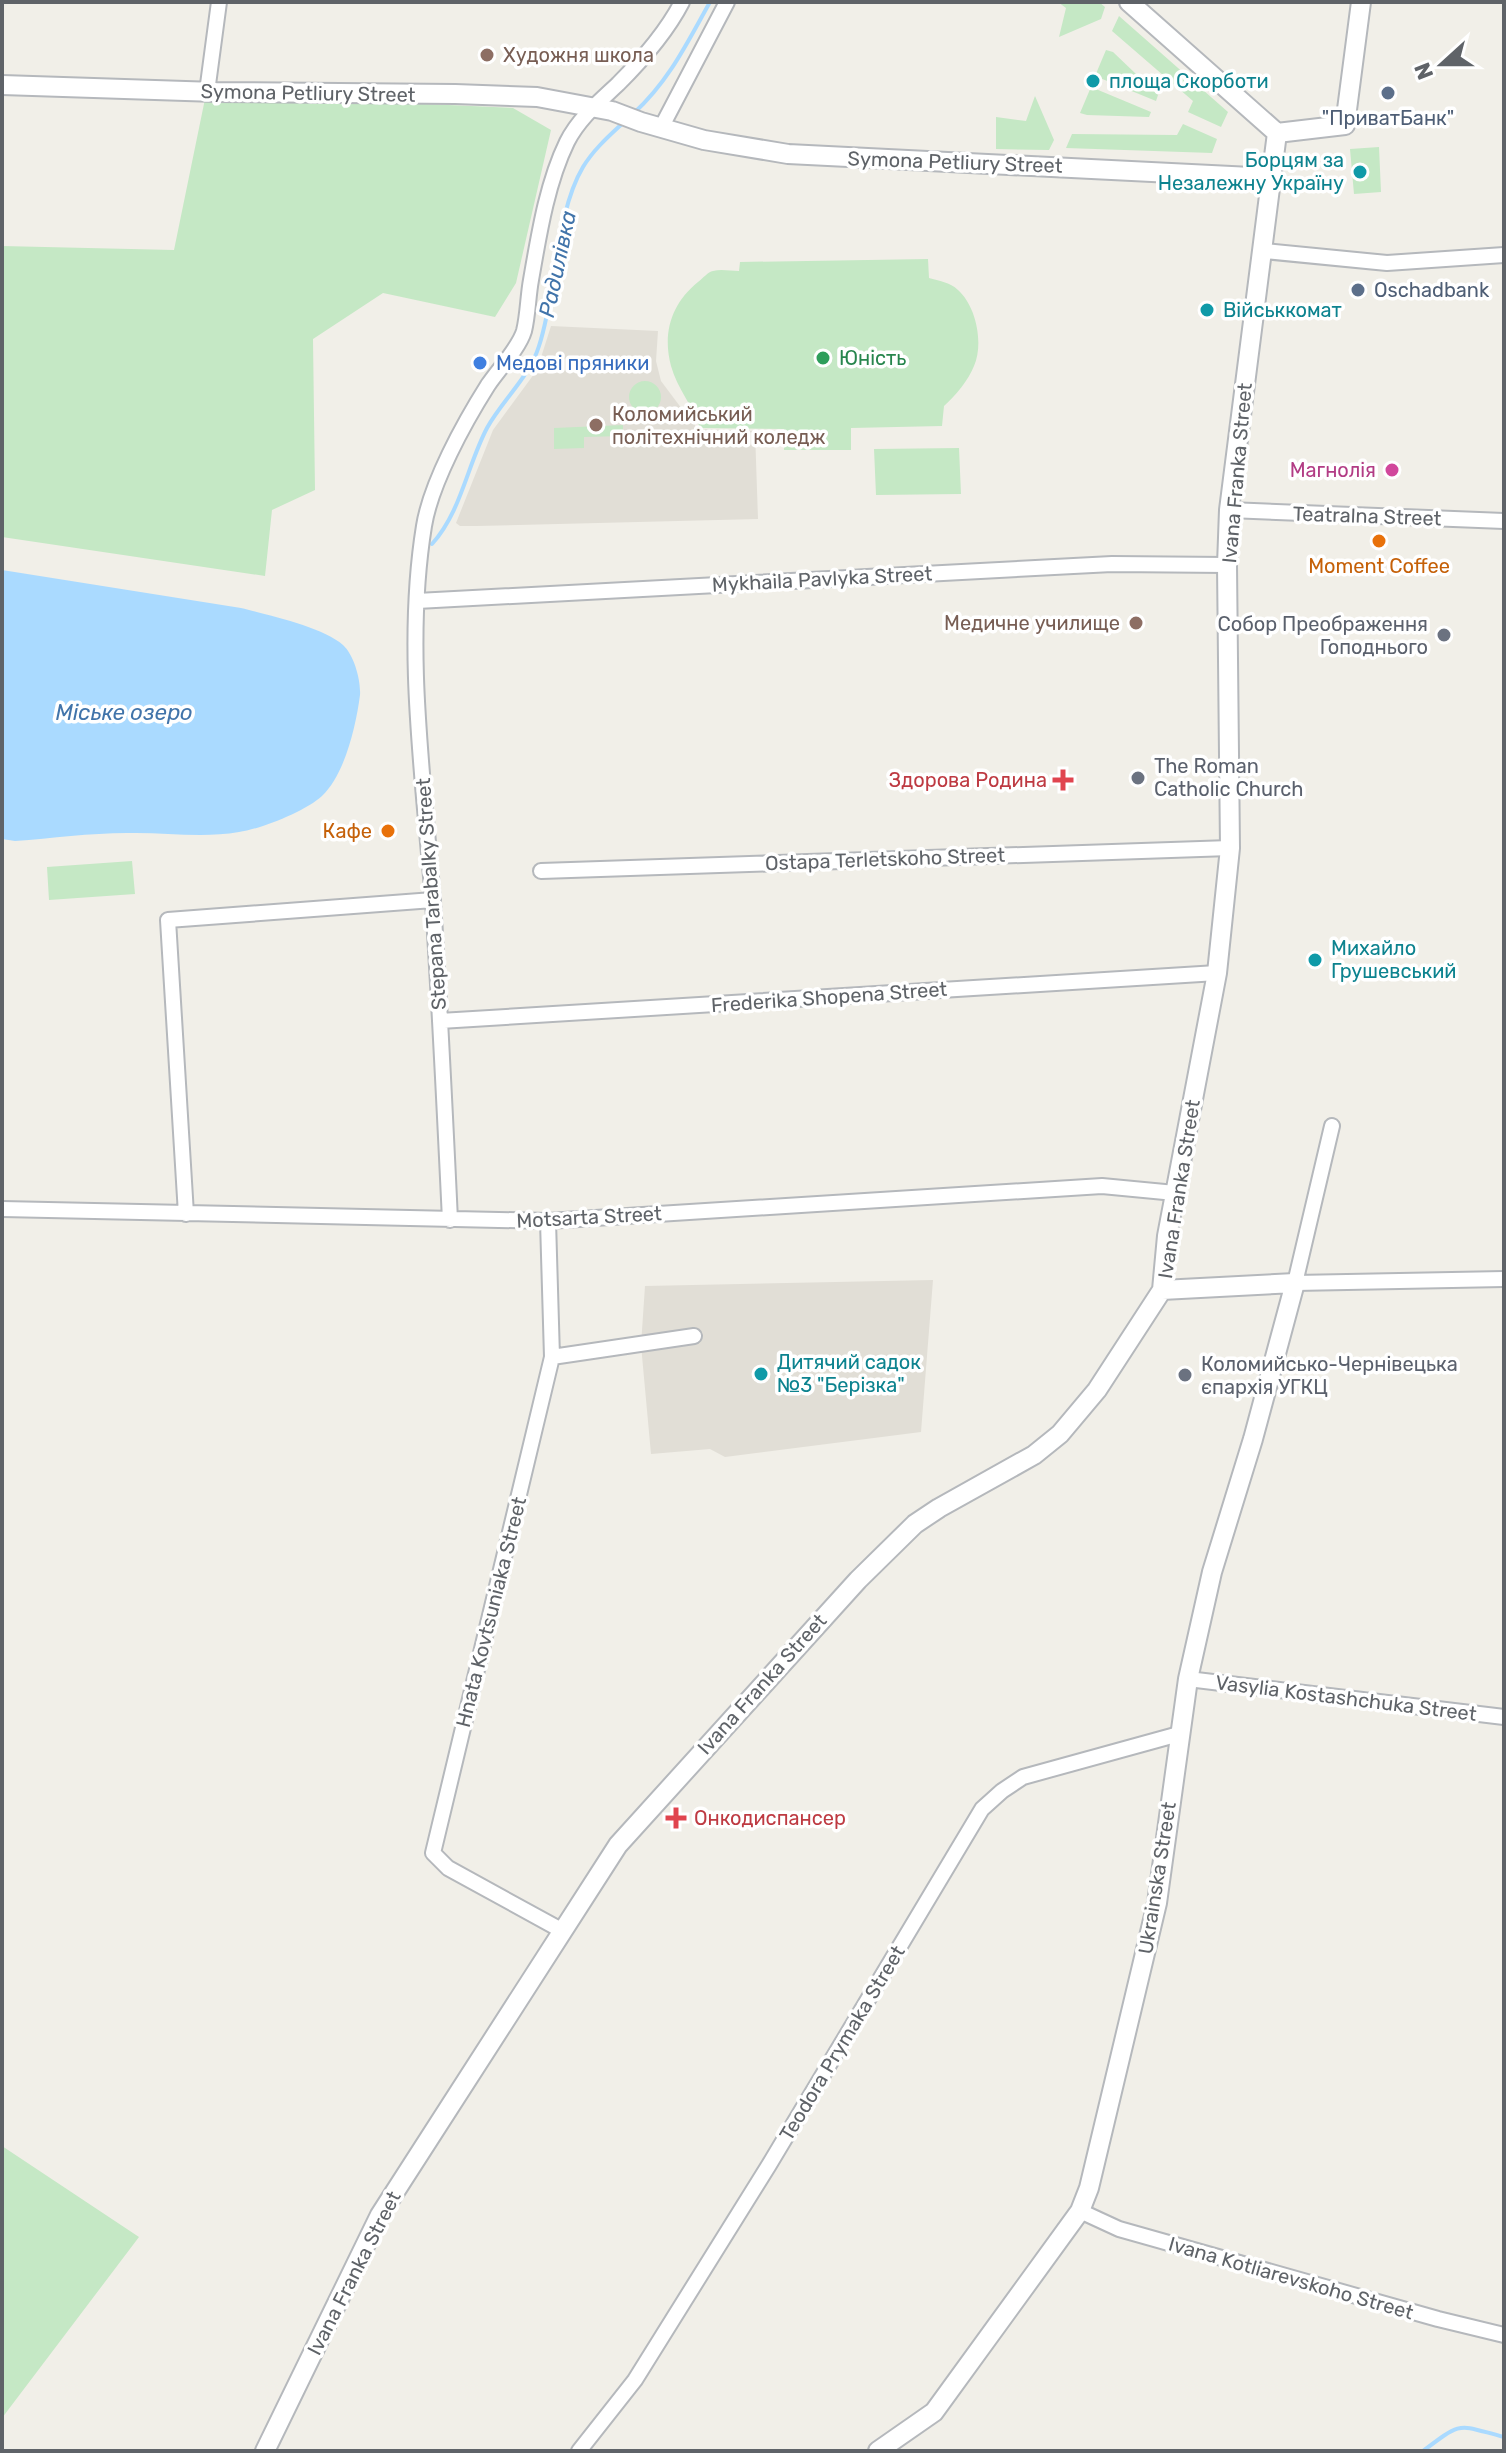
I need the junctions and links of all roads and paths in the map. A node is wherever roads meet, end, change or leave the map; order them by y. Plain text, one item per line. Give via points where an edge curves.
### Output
1 (219, 2) edge
2 (682, 2) edge
3 (727, 2) edge
4 (1129, 2) edge
5 (1361, 2) edge
6 (2, 85) edge
7 (207, 92) junction
8 (592, 109) junction
9 (661, 128) junction
10 (1277, 133) junction
11 (1272, 178) junction
12 (1264, 251) junction
13 (1504, 255) edge
14 (1229, 510) junction
15 (1504, 521) edge
16 (1227, 565) junction
17 (417, 601) junction
18 (1230, 848) junction
19 (541, 871) dead end
20 (433, 900) junction
21 (1217, 973) junction
22 (440, 1021) junction
23 (1332, 1126) dead end
24 (1175, 1193) junction
25 (2, 1209) edge
26 (186, 1214) junction
27 (450, 1220) junction
28 (548, 1221) junction
29 (1504, 1279) edge
30 (1295, 1283) junction
31 (1162, 1290) junction
32 (694, 1336) dead end
33 (552, 1357) junction
34 (1188, 1679) junction
35 (1504, 1717) edge
36 (1179, 1734) junction
37 (561, 1930) junction
38 (1080, 2211) junction
39 (1504, 2335) edge
40 (265, 2451) edge
41 (579, 2451) edge
42 (878, 2451) edge

1 - 7 street
2 - 8 street via 637,65
3 - 9 street
4 - 10 street
5 - 10 street via 1345,125
6 - 7 street, Symona Petliury Street
7 - 8 street, Symona Petliury Street via 537,97
8 - 9 street, Symona Petliury Street
8 - 17 street, Stepana Tarabalky Street via 572,133 557,168 523,334 463,430 435,489 424,526
9 - 11 street, Symona Petliury Street via 788,154
10 - 11 street, Ivana Franka Street
11 - 12 street, Ivana Franka Street
12 - 13 street via 1387,263
12 - 14 street, Ivana Franka Street
14 - 15 street, Teatralna Street
14 - 16 street, Ivana Franka Street
16 - 17 street, Mykhaila Pavlyka Street via 1112,564
16 - 18 street, Ivana Franka Street
17 - 20 street, Stepana Tarabalky Street via 422,770
18 - 19 street, Ostapa Terletskoho Street
18 - 21 street, Ivana Franka Street
20 - 22 street, Stepana Tarabalky Street
20 - 26 street via 168,920
21 - 22 street, Frederika Shopena Street
21 - 24 street, Ivana Franka Street
22 - 27 street, Stepana Tarabalky Street
23 - 30 street
24 - 28 street, Motsarta Street via 1102,1186
24 - 31 street, Ivana Franka Street
25 - 26 street, Motsarta Street
26 - 27 street, Motsarta Street
27 - 28 street, Motsarta Street
28 - 33 street, Hnata Kovtsuniaka Street
29 - 30 street
30 - 31 street
30 - 34 street, Ukrainska Street via 1212,1572
31 - 37 street, Ivana Franka Street via 1073,1420 1040,1451 928,1514 858,1580 625,1835
32 - 33 street
33 - 37 street, Hnata Kovtsuniaka Street via 433,1853 448,1868
34 - 35 street, Vasylia Kostashchuka Street
34 - 36 street, Ukrainska Street
36 - 38 street, Ukrainska Street via 1157,1903
36 - 41 street, Teodora Prymaka Street via 1023,1777 982,1809 635,2380
37 - 40 street, Ivana Franka Street via 380,2215
38 - 39 street, Ivana Kotliarevskoho Street via 1119,2229
38 - 42 street, Ukrainska Street via 934,2412

